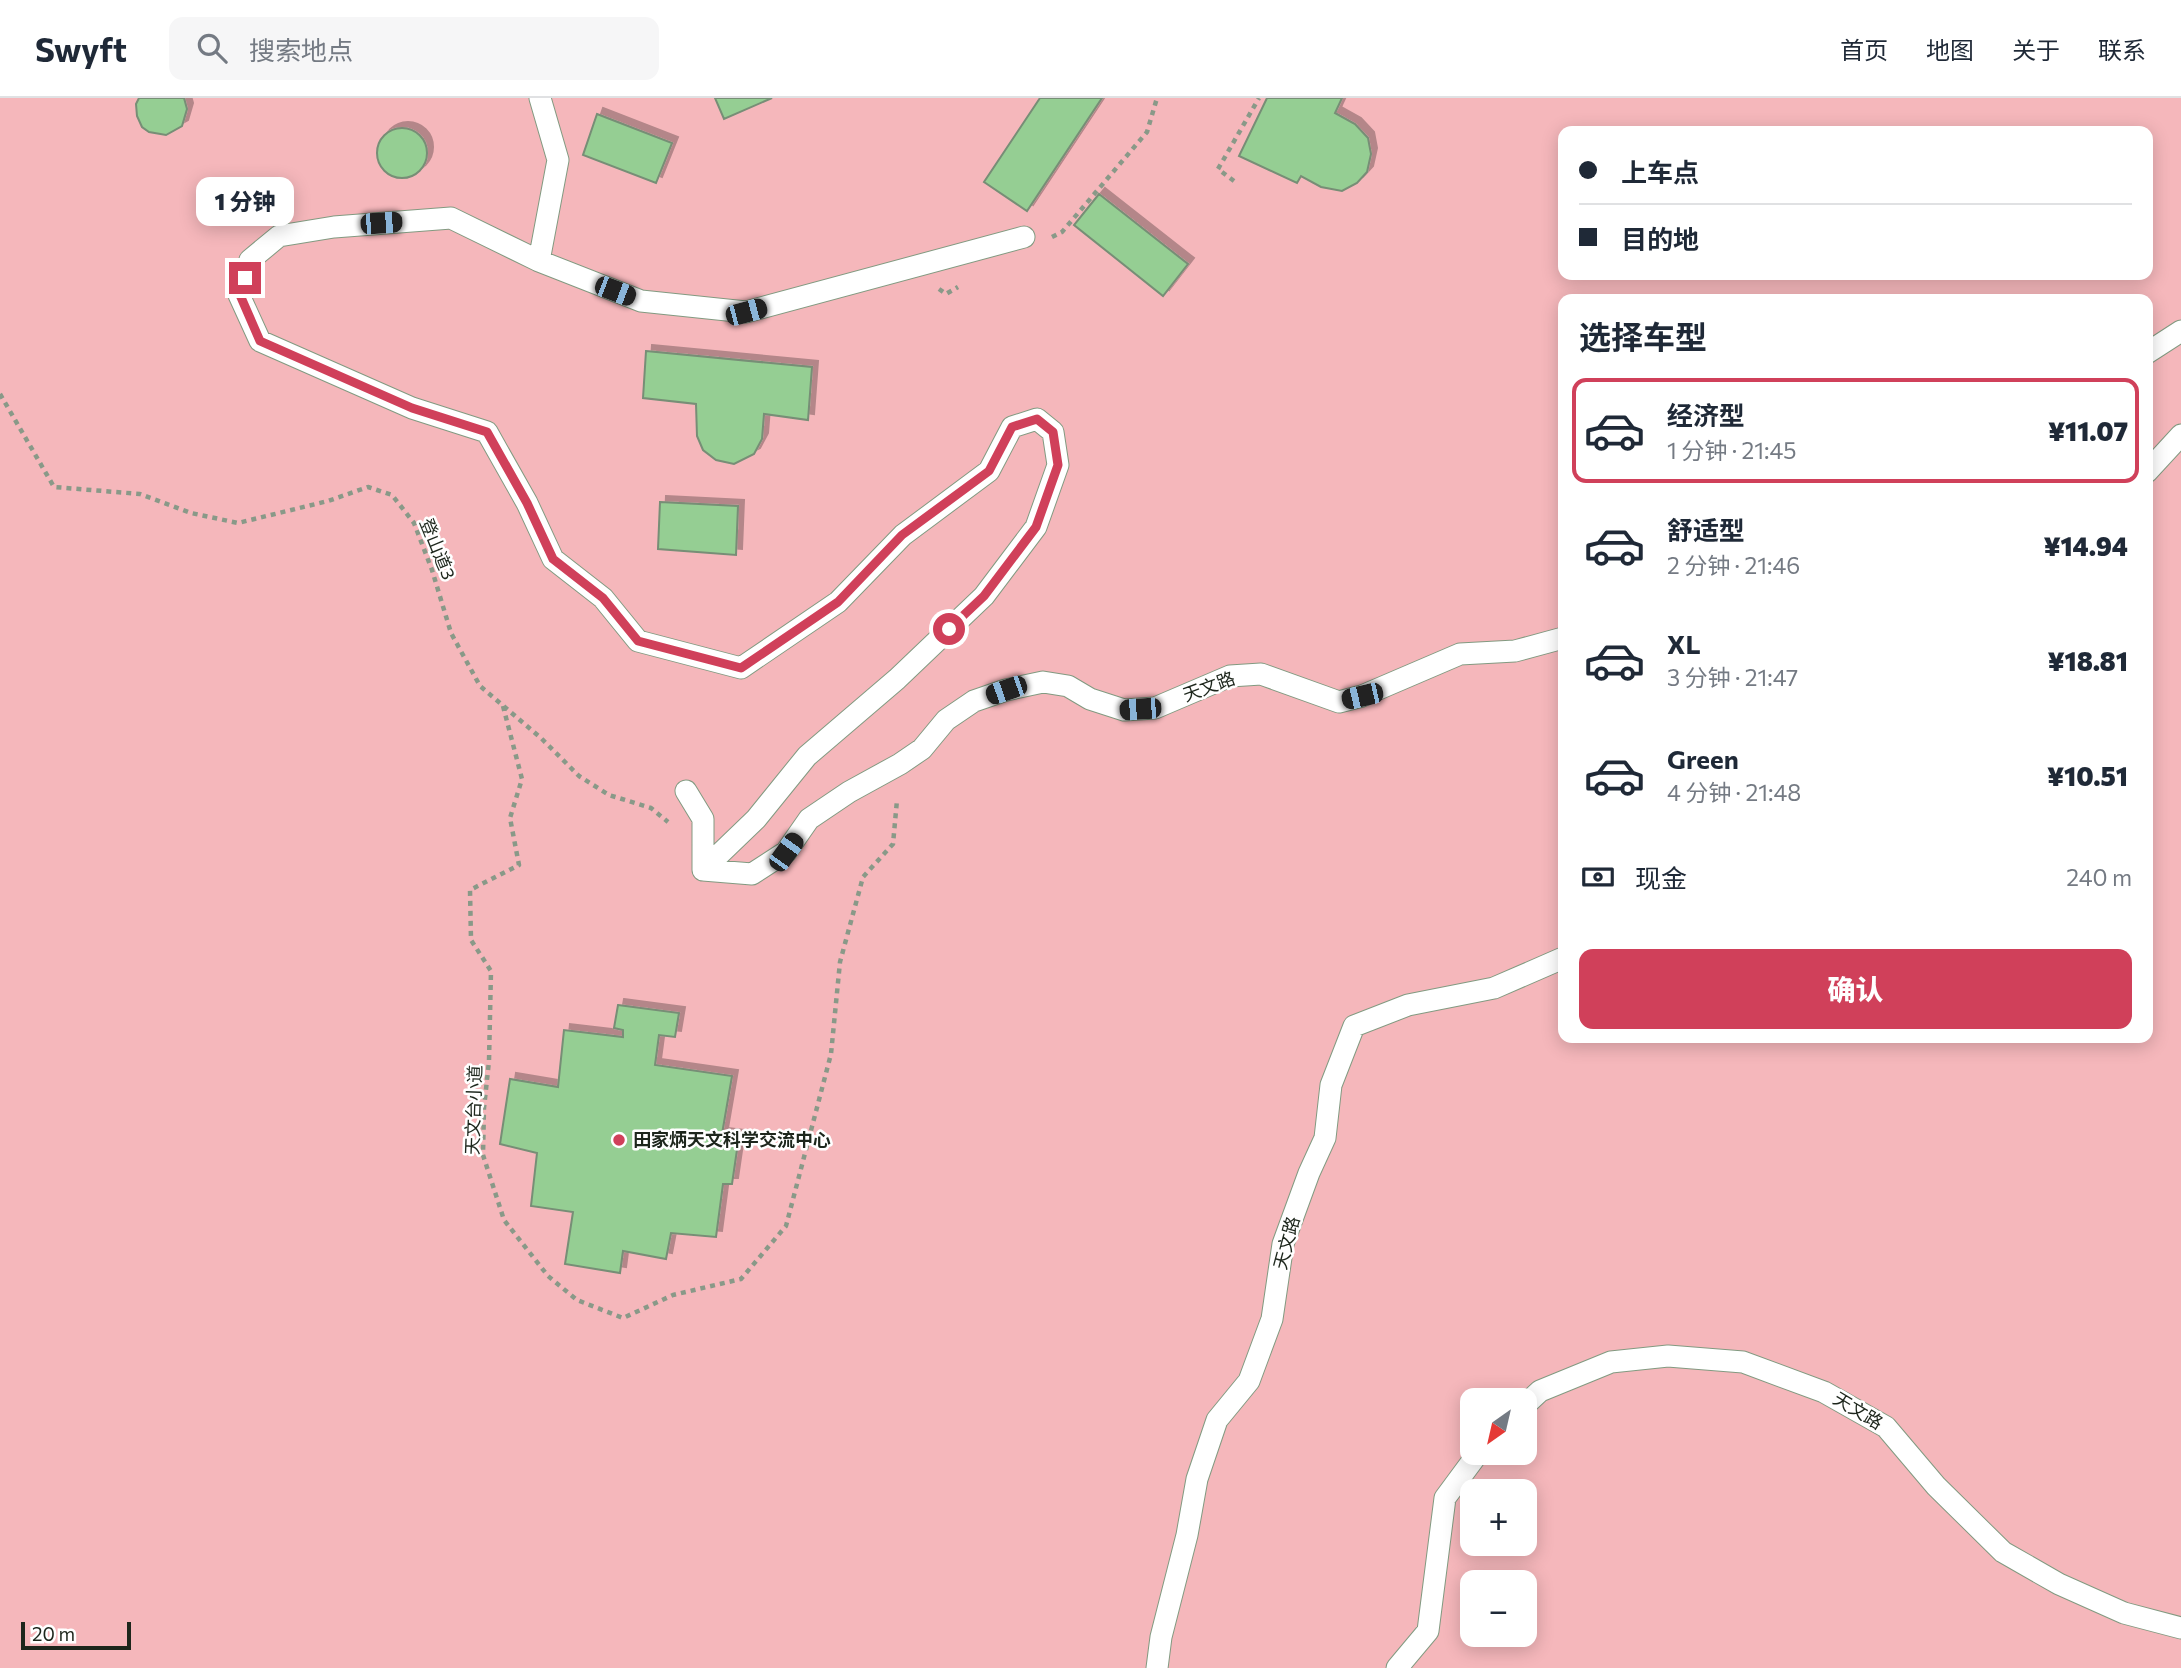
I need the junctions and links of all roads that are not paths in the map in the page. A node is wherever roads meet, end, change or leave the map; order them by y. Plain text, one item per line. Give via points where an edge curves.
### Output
1 (540, 98) edge
2 (1024, 237) dead end
3 (539, 261) junction
4 (2181, 331) edge
5 (2153, 349) edge
6 (2181, 435) edge
7 (2153, 465) edge
8 (1558, 639) edge
9 (686, 790) dead end
10 (703, 870) junction
11 (1558, 960) edge
12 (1537, 1394) edge
13 (1469, 1465) edge
14 (2181, 1628) edge
15 (1157, 1668) edge
16 (1397, 1668) edge

1 - 3 lane via 558,160
2 - 3 lane via 746,312 641,301
3 - 10 lane via 452,218 334,227 279,236 250,260 240,295 260,341 412,408 487,432 553,559 603,598 638,641 741,668 838,602 902,535 989,471 1012,427 1037,419 1053,432 1058,465 1036,527 984,596 807,756 756,819
4 - 5 lane
6 - 7 lane
8 - 10 lane, 天文路 via 1516,651 1460,654 1339,702 1261,674 1230,676 1155,708 1124,710 1068,686 1043,682 1006,690 974,701 946,720 922,749 809,819 786,852 752,874
9 - 10 lane via 703,819
11 - 15 lane, 天文路 via 1494,988 1408,1005 1354,1026 1331,1085 1325,1138 1283,1244 1272,1319 1249,1381 1217,1420 1198,1479
12 - 14 lane, 天文路 via 1611,1362 1668,1356 1742,1362 1824,1392 1886,1427 1936,1486 2003,1552 2124,1613
13 - 16 lane via 1445,1498 1428,1631

